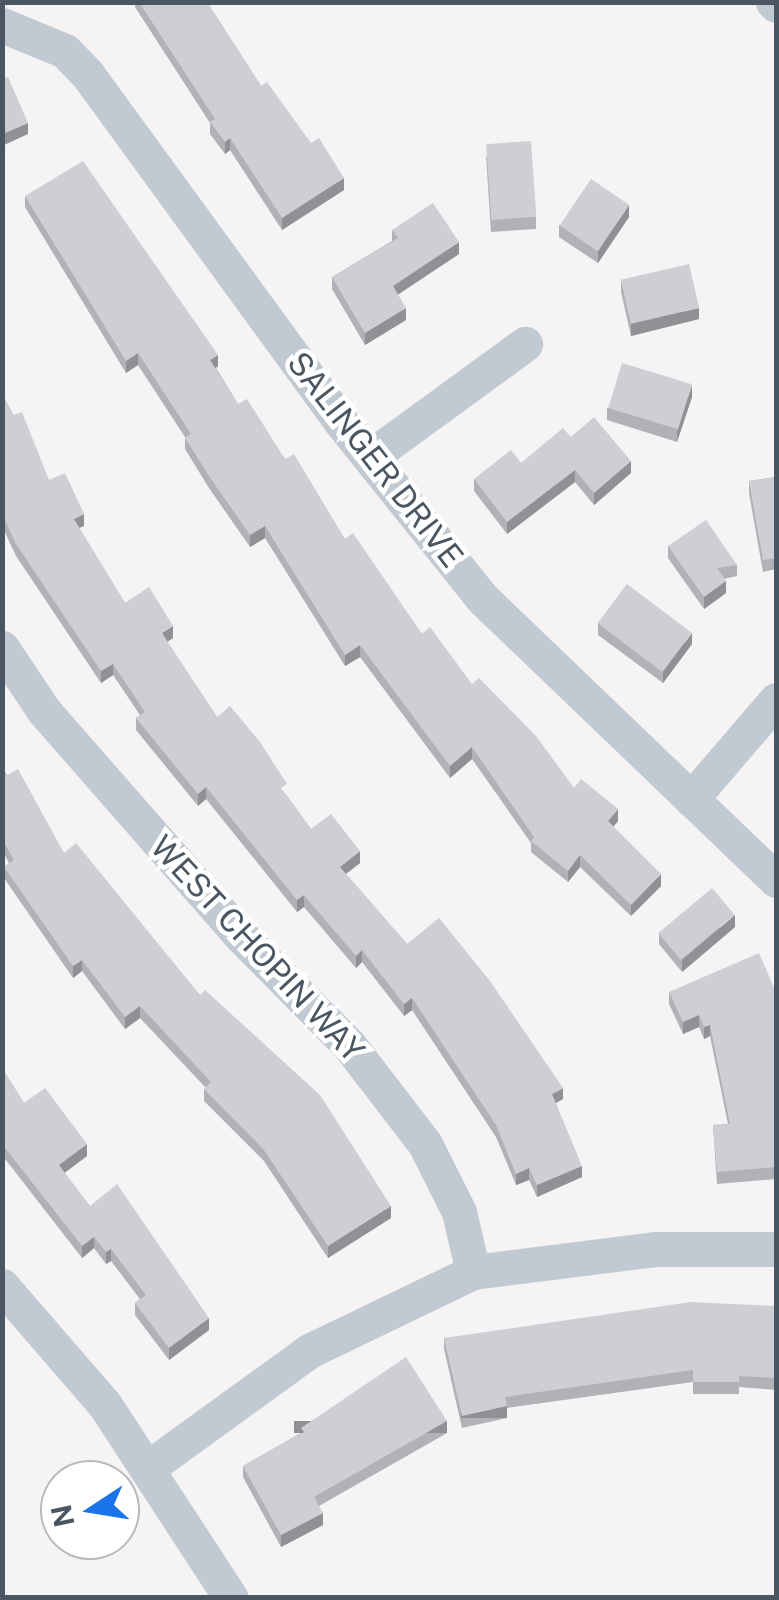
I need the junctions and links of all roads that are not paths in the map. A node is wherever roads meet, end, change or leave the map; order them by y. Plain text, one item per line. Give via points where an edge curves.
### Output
1 (2, 25) edge
2 (525, 344) dead end
3 (370, 457) junction
4 (2, 648) edge
5 (776, 700) edge
6 (691, 799) junction
7 (776, 880) edge
8 (776, 1249) edge
9 (473, 1272) junction
10 (2, 1286) edge
11 (148, 1467) junction
12 (231, 1598) edge

1 - 3 street, SALINGER DRIVE via 65,51 88,74
2 - 3 street
3 - 6 street, SALINGER DRIVE via 483,599
4 - 9 street, WEST CHOPIN WAY via 44,710 241,936 349,1046 425,1144 459,1212
5 - 6 street
6 - 7 street, SALINGER DRIVE
8 - 9 street via 656,1249
9 - 11 street via 309,1351
10 - 11 street
11 - 12 street

